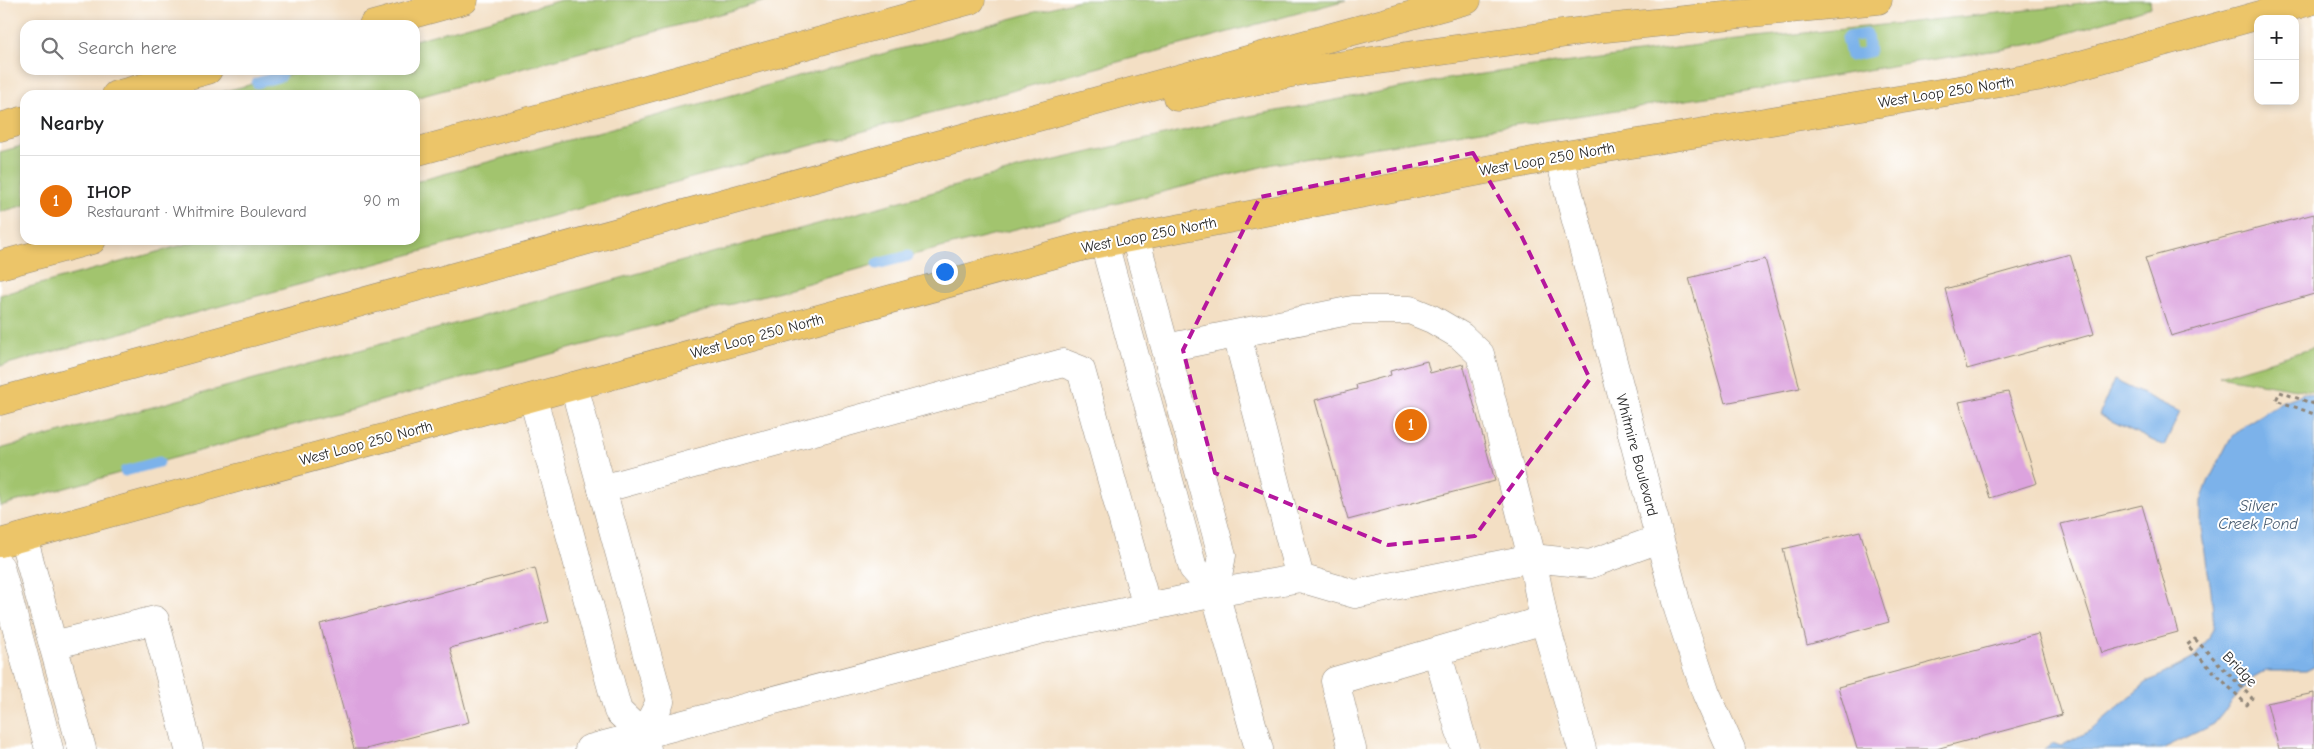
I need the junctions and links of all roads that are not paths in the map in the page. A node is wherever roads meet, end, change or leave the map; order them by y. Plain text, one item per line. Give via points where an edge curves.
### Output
1 (464, 0) edge
2 (971, 0) edge
3 (1467, 0) edge
4 (1878, 0) edge
5 (2314, 0) edge
6 (391, 20) edge
7 (190, 75) edge
8 (134, 90) edge
9 (20, 121) edge
10 (0, 126) edge
11 (420, 151) edge
12 (909, 153) junction
13 (1559, 156) junction
14 (1135, 237) junction
15 (1104, 243) junction
16 (74, 245) edge
17 (0, 265) edge
18 (1237, 335) junction
19 (1166, 348) junction
20 (574, 386) junction
21 (533, 398) junction
22 (0, 401) edge
23 (602, 489) junction
24 (1659, 539) junction
25 (11, 540) edge
26 (1532, 558) junction
27 (0, 567) edge
28 (1300, 578) junction
29 (1215, 593) junction
30 (1147, 607) junction
31 (1544, 620) junction
32 (53, 645) junction
33 (1437, 652) junction
34 (645, 742) edge
35 (49, 749) edge
36 (82, 749) edge
37 (189, 749) edge
38 (589, 749) edge
39 (1259, 749) edge
40 (1352, 749) edge
41 (1466, 749) edge
42 (1582, 749) edge
43 (1731, 749) edge

1 - 6 main road
2 - 11 main road
3 - 12 main road
4 - 12 main road via 1596,29 1302,71
5 - 13 main road, West Loop 250 North via 2037,77
7 - 8 main road
9 - 10 main road
12 - 22 main road via 778,186
13 - 14 main road, West Loop 250 North
13 - 24 street, Whitmire Boulevard
14 - 15 main road, West Loop 250 North
14 - 19 street
15 - 20 main road, West Loop 250 North
15 - 29 street via 1193,568
16 - 17 main road
18 - 19 street
18 - 26 street via 1353,310 1410,310 1461,336 1480,354
18 - 28 street
19 - 29 street via 1222,555
20 - 21 main road, West Loop 250 North
20 - 23 street
21 - 25 main road, West Loop 250 North
21 - 34 street via 618,711
23 - 30 street via 1062,363 1081,370
23 - 34 street via 660,702
24 - 26 street via 1590,564
24 - 43 street, Whitmire Boulevard via 1706,693
25 - 32 street
26 - 28 street via 1355,594
26 - 31 street
27 - 35 street
28 - 29 street
29 - 30 street
29 - 39 street
30 - 34 street via 1043,629
31 - 33 street
31 - 42 street
32 - 36 street
32 - 37 street via 155,620
33 - 40 street via 1335,681
33 - 41 street
34 - 38 street

